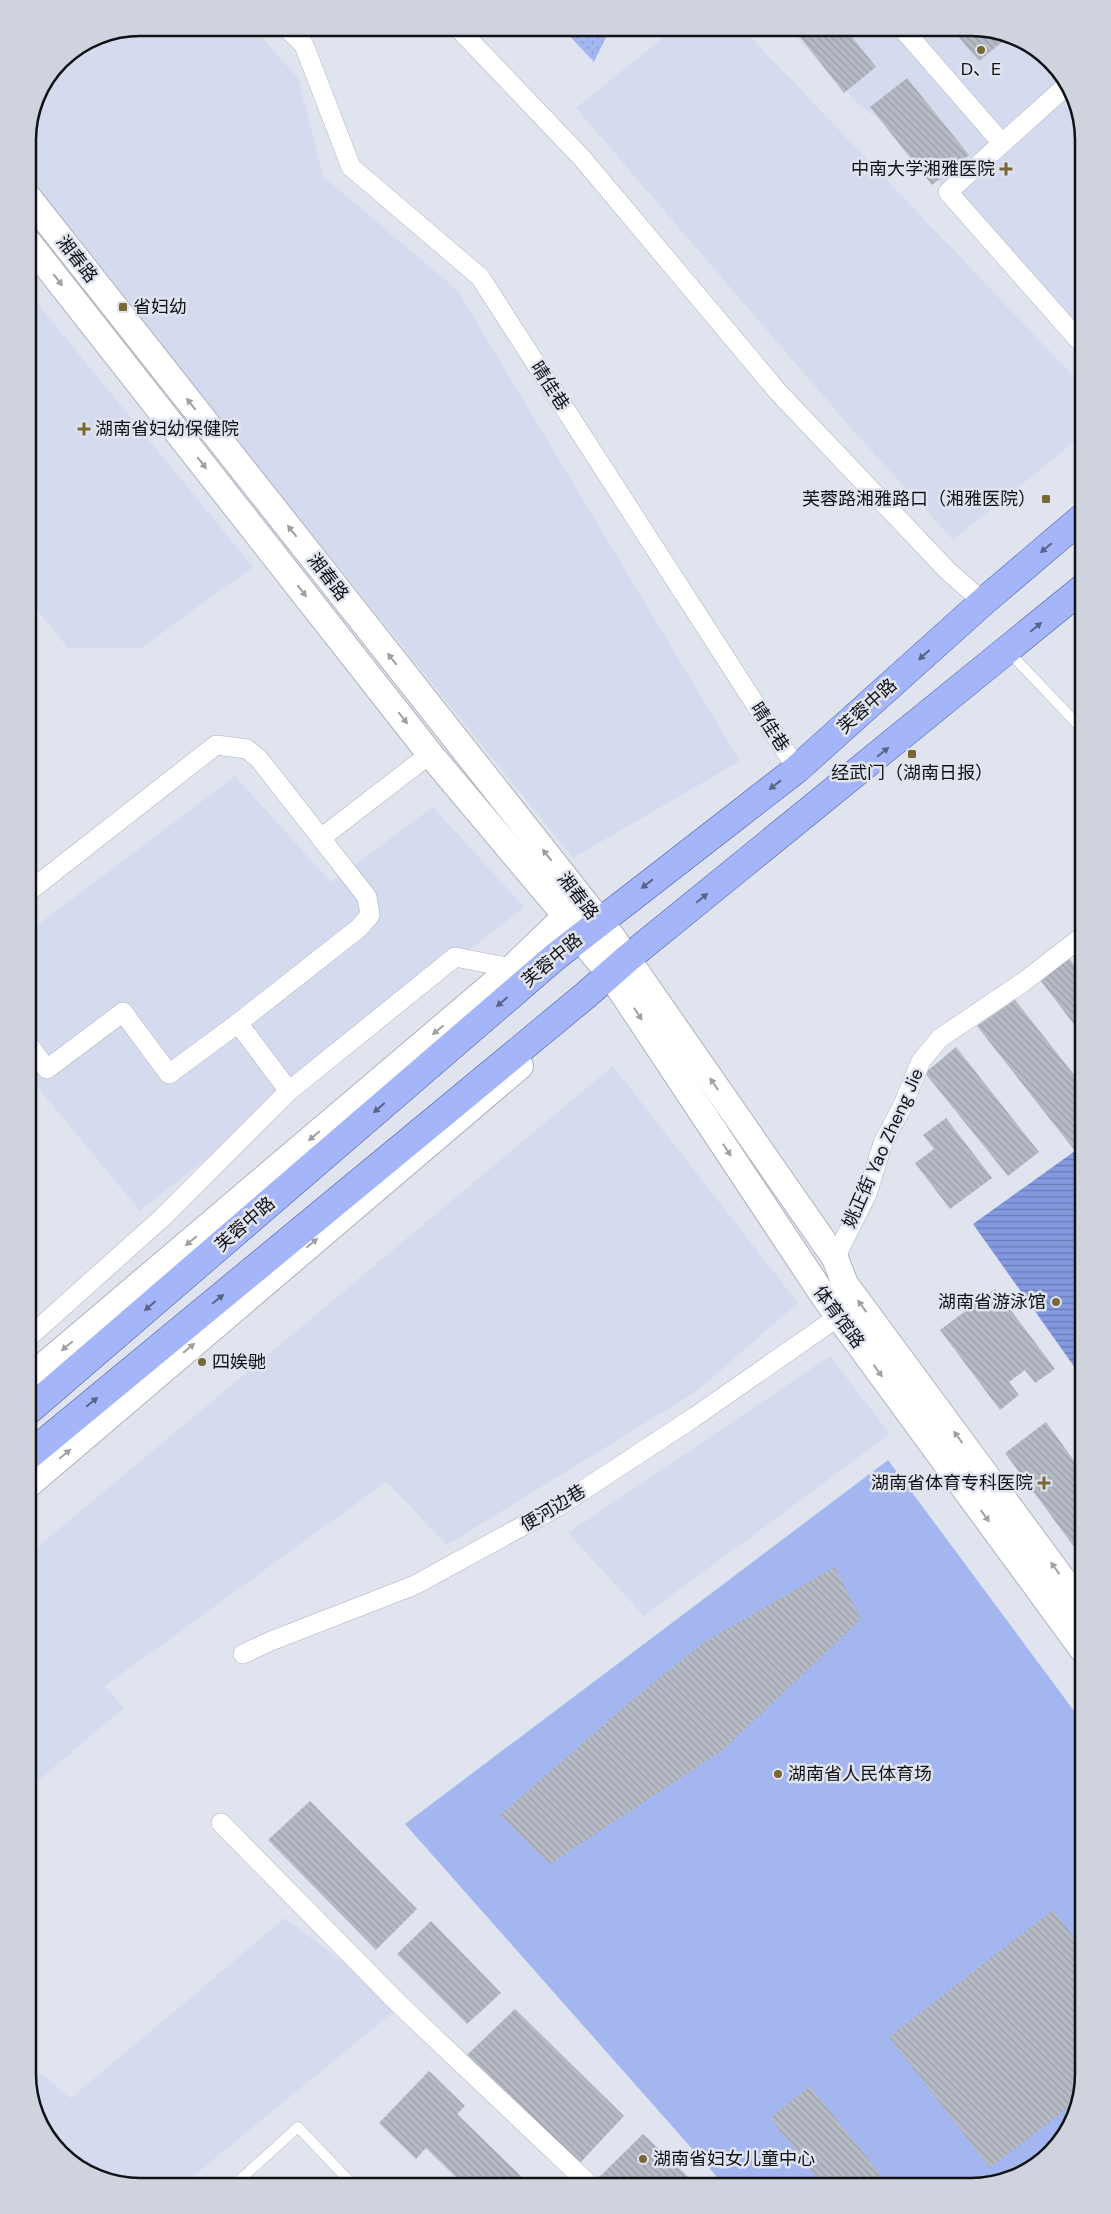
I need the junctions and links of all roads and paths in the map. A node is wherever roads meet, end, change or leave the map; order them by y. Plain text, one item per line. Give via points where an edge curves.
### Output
1 (295, 36) edge
2 (466, 36) edge
3 (909, 36) edge
4 (1062, 90) edge
5 (1002, 143) junction
6 (36, 208) edge
7 (36, 252) edge
8 (1075, 329) edge
9 (1075, 525) edge
10 (1075, 595) edge
11 (983, 602) junction
12 (1008, 651) junction
13 (1075, 721) edge
14 (430, 754) junction
15 (797, 769) junction
16 (322, 838) junction
17 (36, 886) edge
18 (581, 925) junction
19 (1075, 943) edge
20 (555, 957) junction
21 (512, 968) junction
22 (619, 972) junction
23 (238, 1023) junction
24 (36, 1055) edge
25 (289, 1090) junction
26 (834, 1258) junction
27 (838, 1317) junction
28 (36, 1331) edge
29 (36, 1372) edge
30 (36, 1405) edge
31 (36, 1449) edge
32 (36, 1478) edge
33 (1075, 1595) edge
34 (1075, 1638) edge
35 (243, 1654) dead end
36 (221, 1823) dead end
37 (242, 2178) edge
38 (346, 2178) edge
39 (583, 2178) edge

1 - 15 street, 晴佳巷 via 304,45 351,167 480,277
2 - 11 street via 582,158 779,393 948,571
3 - 5 street
4 - 5 street
5 - 8 street via 948,192
18 -> 6 street, 湘春路
7 -> 14 street, 湘春路
9 -> 11 main road, 芙蓉中路
12 -> 10 main road
11 -> 15 main road, 芙蓉中路
12 - 13 lane
22 -> 12 main road
14 - 16 street
14 - 18 street, 湘春路
15 -> 18 main road, 芙蓉中路
16 - 17 street via 259,759 247,749 216,745
16 - 23 street via 367,897 370,915 359,928
18 - 20 main road, 芙蓉中路
18 - 21 street
18 - 22 street, 湘春路
19 - 26 street, 姚正街 Yao Zheng Jie via 940,1038 921,1062 882,1143 867,1194
20 - 21 main road
20 -> 30 main road, 芙蓉中路
21 - 25 street via 455,957
21 -> 29 street
26 -> 22 street, 体育馆路
22 -> 27 street, 体育馆路
31 -> 22 main road
32 -> 22 street
23 - 24 street via 169,1074 123,1012 47,1069
23 - 25 street
25 - 28 street via 163,1217
33 -> 26 street, 体育馆路 via 845,1284
27 -> 34 street, 体育馆路
27 - 35 street, 便河边巷 via 559,1506 415,1585
36 - 39 street via 401,2006
37 - 38 lane via 298,2127

